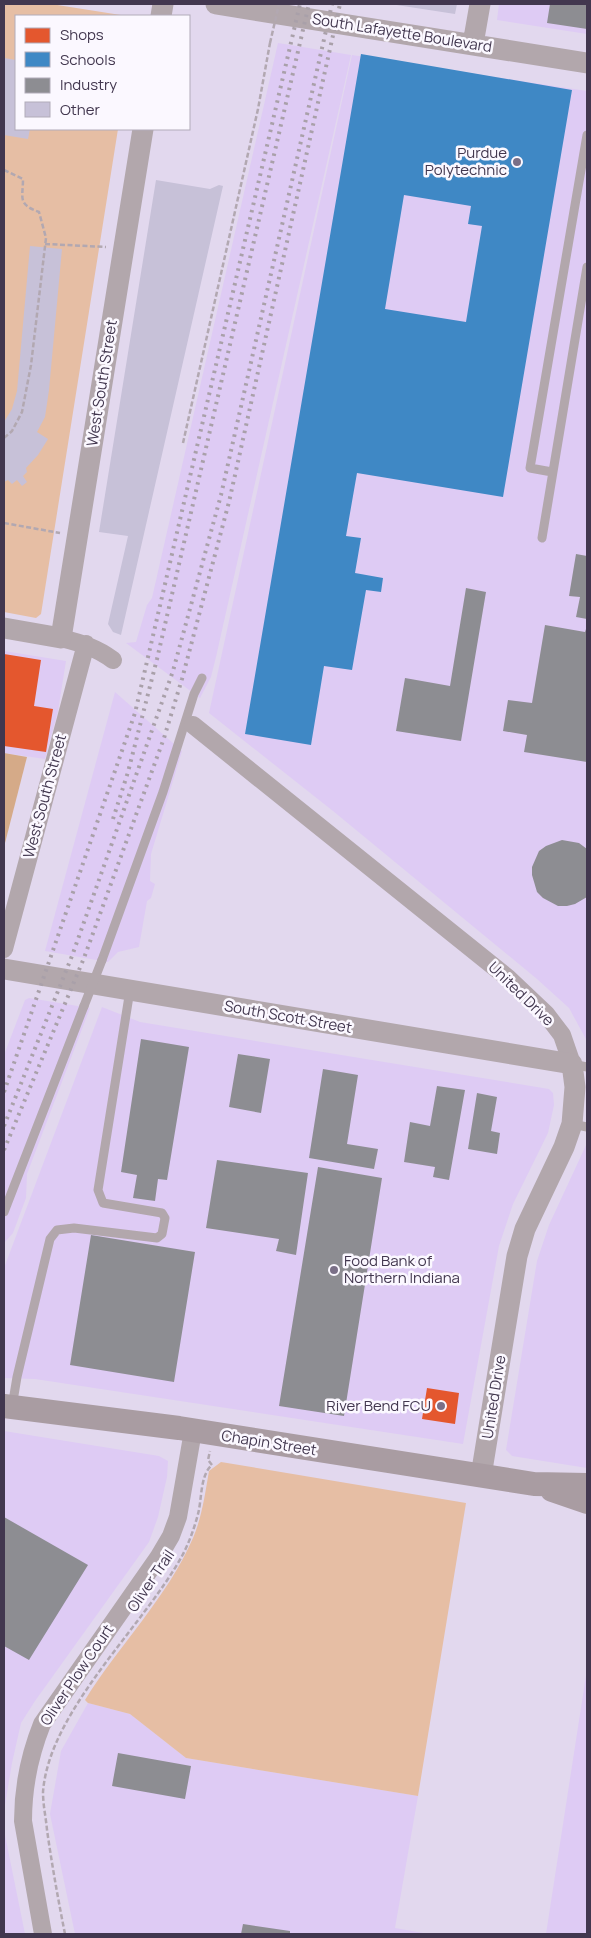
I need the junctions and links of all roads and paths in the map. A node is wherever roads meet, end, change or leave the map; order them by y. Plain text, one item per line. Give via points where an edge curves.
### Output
1 (216, 4) edge
2 (279, 4) edge
3 (480, 4) edge
4 (473, 44) junction
5 (587, 63) edge
6 (143, 130) edge
7 (587, 135) edge
8 (4, 170) edge
9 (45, 244) junction
10 (108, 247) dead end
11 (587, 267) edge
12 (4, 438) edge
13 (183, 443) dead end
14 (552, 472) junction
15 (4, 523) edge
16 (60, 533) dead end
17 (542, 538) dead end
18 (4, 628) edge
19 (61, 638) junction
20 (86, 644) junction
21 (113, 660) dead end
22 (202, 678) dead end
23 (193, 725) dead end
24 (4, 949) edge
25 (4, 969) edge
26 (130, 990) junction
27 (579, 1065) edge
28 (580, 1125) edge
29 (4, 1212) edge
30 (8, 1406) edge
31 (193, 1431) junction
32 (208, 1460) dead end
33 (481, 1476) junction
34 (586, 1493) edge
35 (43, 1934) edge
36 (65, 1934) edge

1 - 4 street, South Lafayette Boulevard
2 - 13 path, bridge
3 - 4 street
4 - 5 street, South Lafayette Boulevard
6 - 19 street, West South Street
7 - 14 lane via 530,468
8 - 9 path via 23,179 22,201 25,206 39,212
9 - 10 path
9 - 12 path via 31,365 22,412 12,431
11 - 14 lane
14 - 17 lane
15 - 16 path
18 - 19 street
19 - 20 street
20 - 21 street
20 - 24 street, West South Street
22 - 29 lane, bridge via 102,960
23 - 27 street, United Drive via 508,978 546,1014
25 - 26 street, South Scott Street
26 - 27 street, South Scott Street
26 - 30 lane via 98,1190 103,1203 162,1213 165,1218 162,1234 157,1238 74,1228 57,1230 50,1238
27 - 28 street, United Drive via 575,1087
28 - 33 street, United Drive via 564,1147 525,1229 517,1256
30 - 31 main road, Chapin Street
31 - 33 main road, Chapin Street
31 - 35 street, Oliver Plow Court via 178,1516 171,1536 42,1724 37,1737 23,1801 23,1820
32 - 36 path, Oliver Trail via 212,1464 204,1478 195,1524 183,1554 72,1714 48,1767 44,1800
33 - 34 main road, Chapin Street

